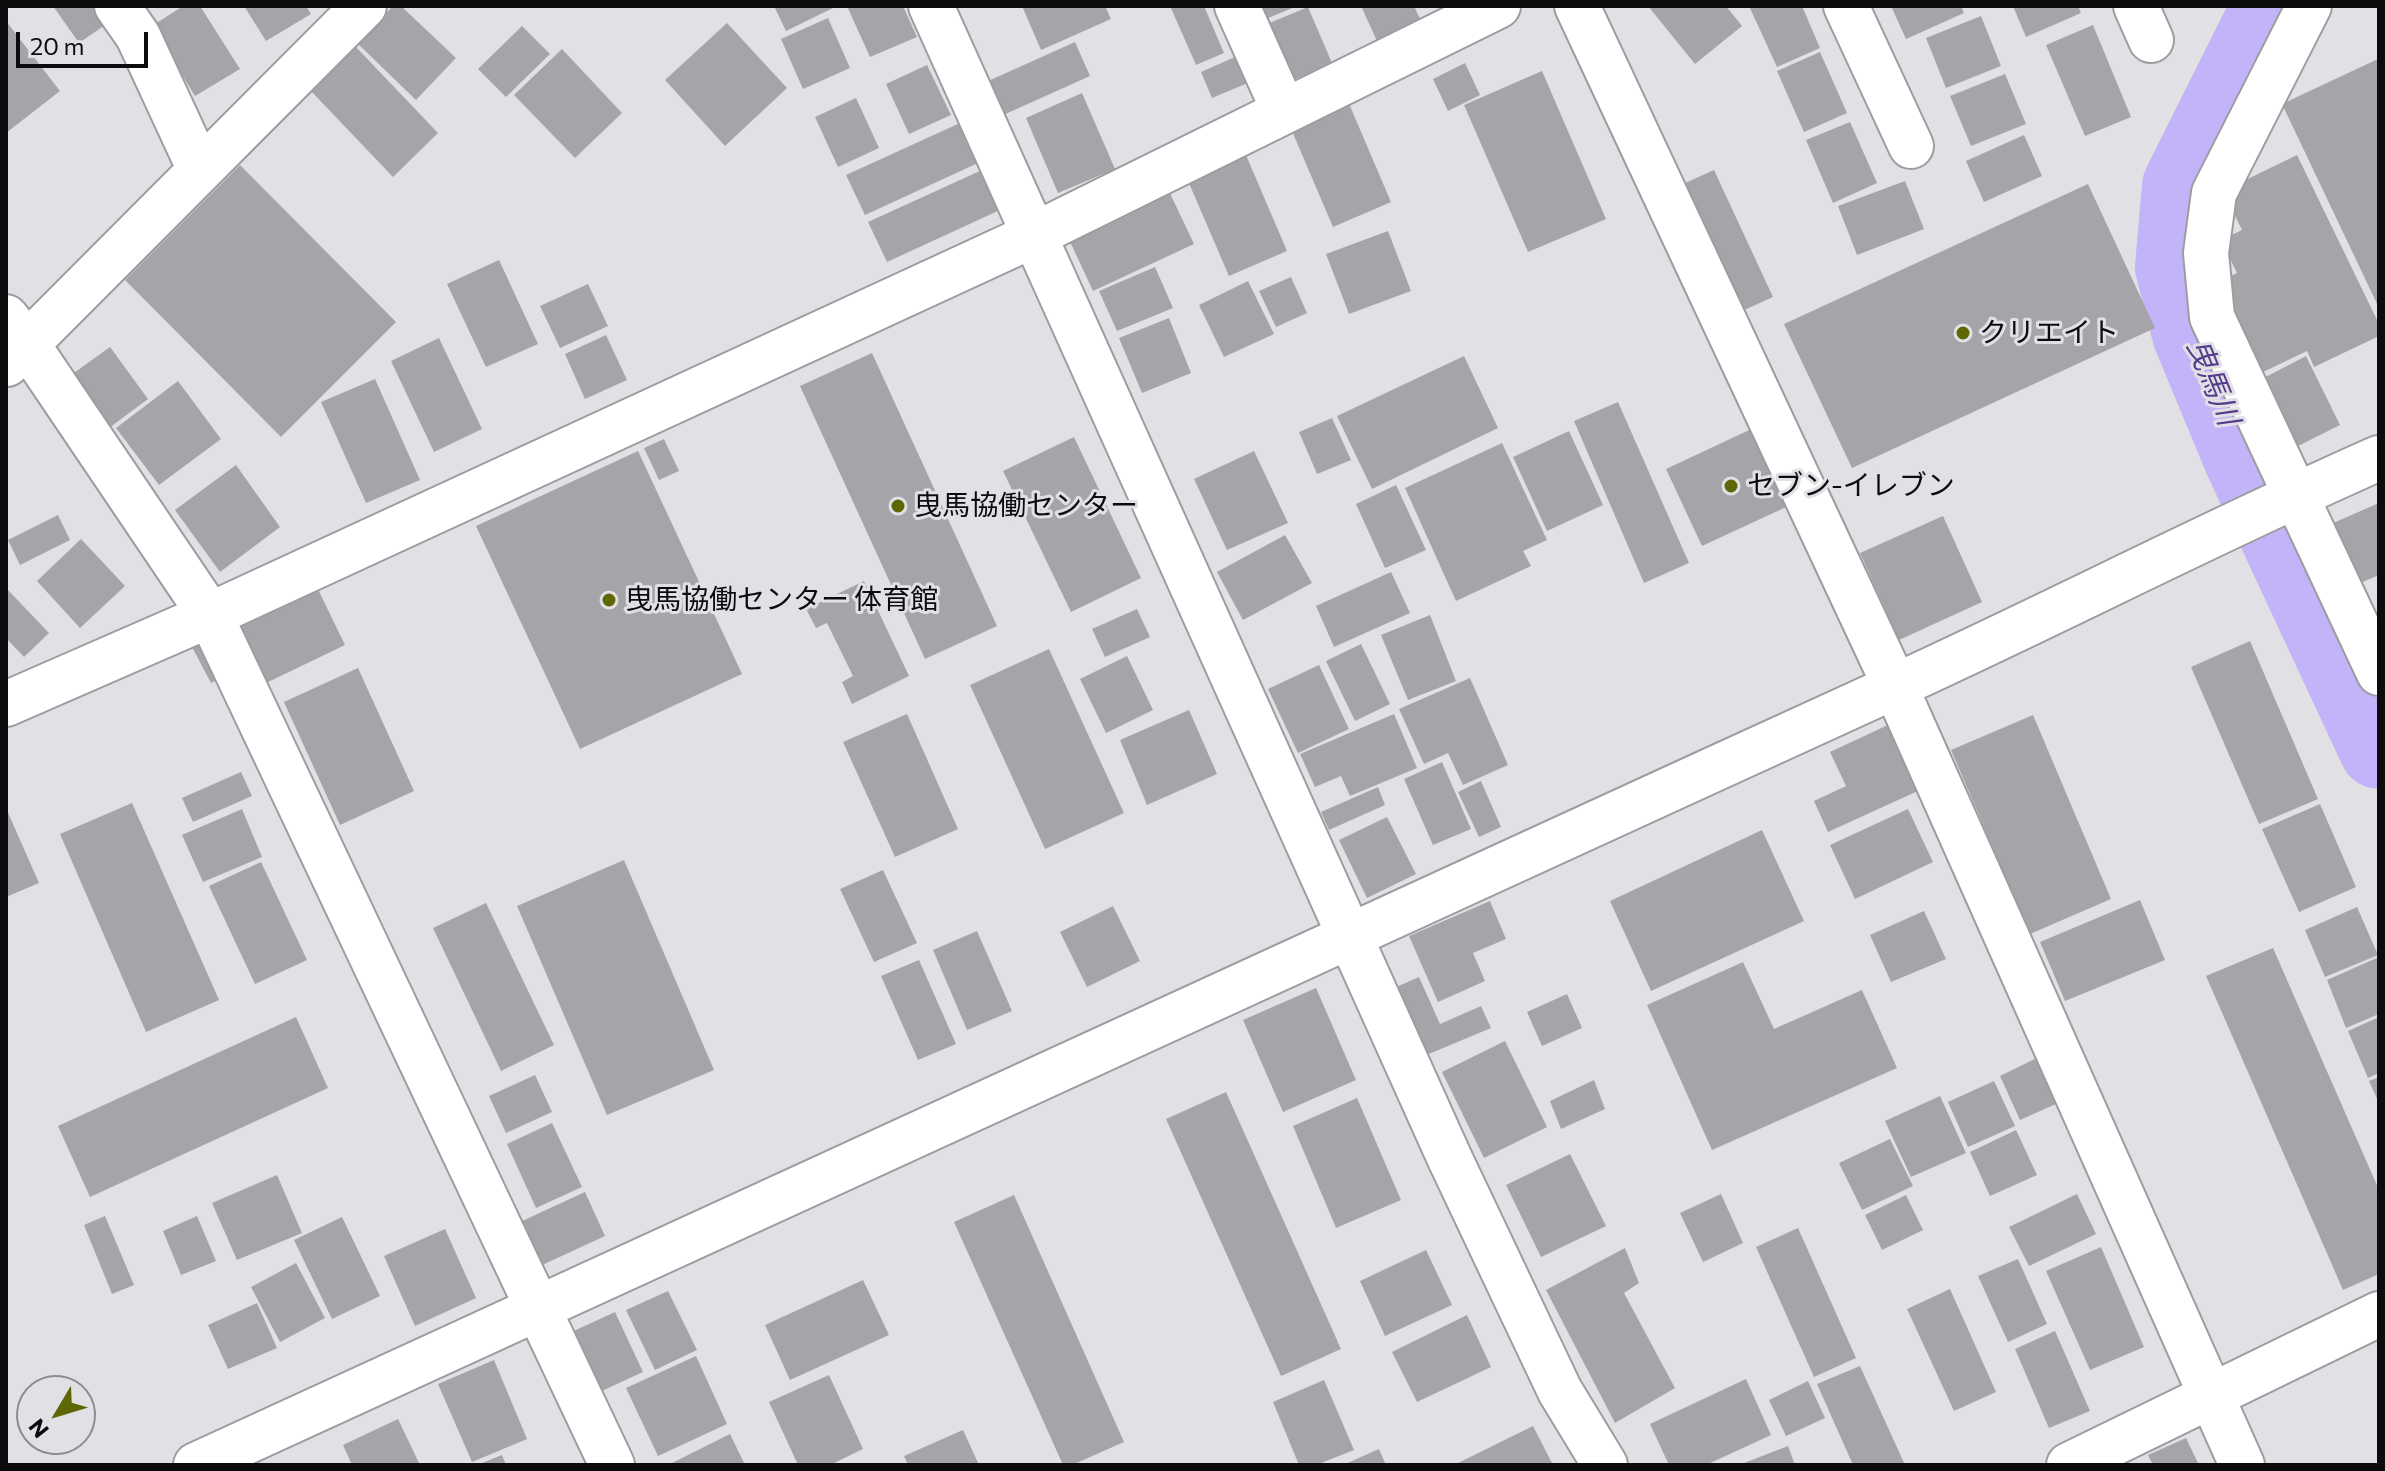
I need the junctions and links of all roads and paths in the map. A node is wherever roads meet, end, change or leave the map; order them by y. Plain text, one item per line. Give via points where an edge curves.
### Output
1 (117, 6) edge
2 (364, 6) edge
3 (931, 6) edge
4 (1237, 6) edge
5 (1498, 6) edge
6 (1577, 6) edge
7 (1846, 6) edge
8 (2309, 6) edge
9 (1284, 111) junction
10 (1911, 146) dead end
11 (200, 170) junction
12 (1036, 234) junction
13 (13, 342) edge
14 (2379, 458) edge
15 (2294, 496) junction
16 (210, 615) junction
17 (2379, 673) edge
18 (1895, 686) junction
19 (6, 704) edge
20 (1348, 934) junction
21 (539, 1306) junction
22 (2379, 1314) edge
23 (2211, 1397) junction
24 (196, 1465) edge
25 (612, 1465) edge
26 (1605, 1465) edge
27 (2069, 1465) edge
28 (2242, 1465) edge

1 - 11 street via 138,36
2 - 11 street
3 - 12 street
4 - 9 street
5 - 9 street
6 - 18 street
7 - 10 street
8 - 15 street via 2214,193 2206,253 2212,317
9 - 12 street
11 - 13 street
12 - 16 street
12 - 20 street
13 - 16 street
14 - 15 street
15 - 17 street
15 - 18 street
16 - 19 street
16 - 21 street
18 - 20 street
18 - 23 street
20 - 21 street
20 - 26 street via 1560,1391
21 - 24 street
21 - 25 street
22 - 23 street
23 - 27 street
23 - 28 street

